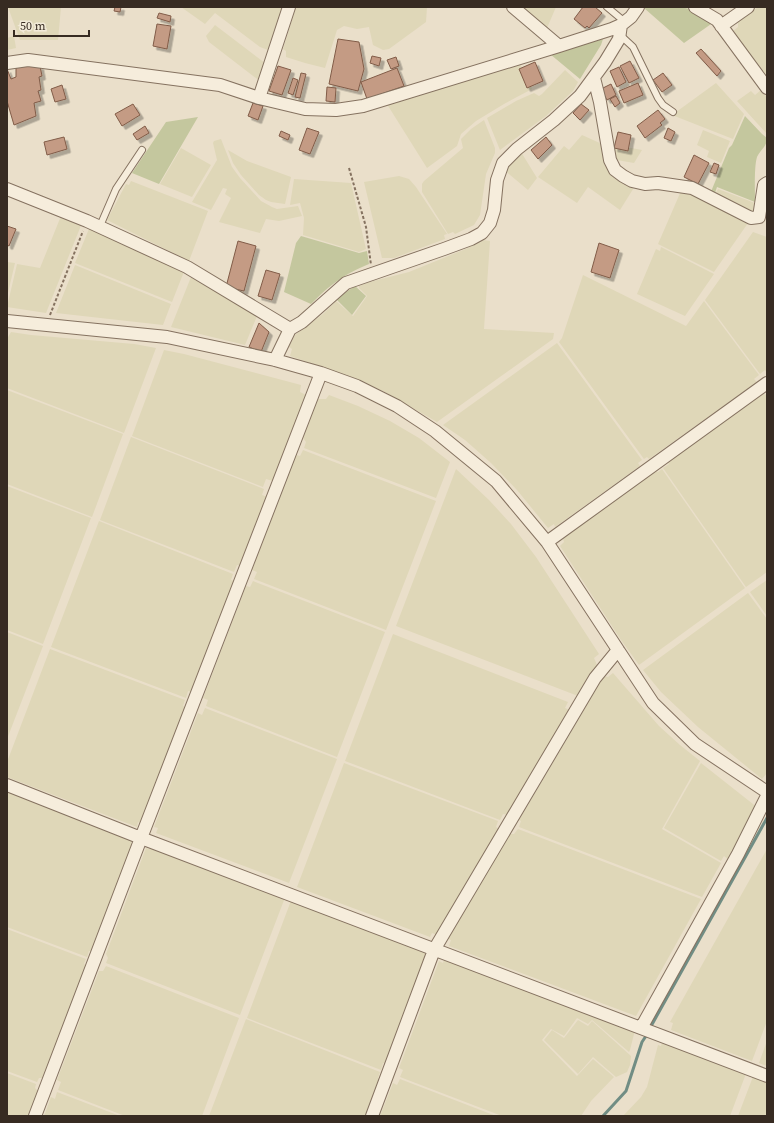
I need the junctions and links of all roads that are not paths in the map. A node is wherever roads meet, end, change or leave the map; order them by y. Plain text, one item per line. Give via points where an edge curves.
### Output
1 (289, 7) edge
2 (512, 7) edge
3 (607, 7) edge
4 (638, 7) edge
5 (695, 7) edge
6 (748, 7) edge
7 (721, 26) junction
8 (622, 27) junction
9 (559, 46) junction
10 (7, 62) edge
11 (594, 78) junction
12 (767, 88) edge
13 (259, 98) junction
14 (673, 112) dead end
15 (142, 150) dead end
16 (767, 183) edge
17 (7, 189) edge
18 (100, 226) junction
19 (7, 321) edge
20 (290, 330) junction
21 (275, 360) junction
22 (321, 373) junction
23 (767, 383) edge
24 (547, 542) junction
25 (618, 650) junction
26 (7, 785) edge
27 (767, 792) edge
28 (767, 796) edge
29 (141, 838) junction
30 (434, 950) junction
31 (647, 1030) junction
32 (767, 1076) edge
33 (35, 1116) edge
34 (372, 1116) edge

1 - 13 street
2 - 9 street
3 - 8 lane
4 - 8 street
5 - 7 street via 717,20
6 - 7 street
7 - 12 street
8 - 9 street
8 - 11 street via 618,39
8 - 14 lane via 658,98
9 - 13 street via 363,106 336,110 305,109
10 - 13 street via 28,60 220,85
11 - 16 street via 610,160 623,176 645,184 658,183 692,188 751,218 759,217 764,185
11 - 20 street via 580,96 517,148 503,163 496,180 494,210 490,223 482,233 346,283
15 - 18 lane via 116,189
17 - 18 street
18 - 20 street via 187,267
19 - 21 street via 167,337
20 - 21 street
21 - 22 street
22 - 24 street via 357,386 397,406 435,431 496,481
22 - 29 street
23 - 24 street
24 - 25 street
25 - 27 street via 653,703 695,744
25 - 30 street via 595,678
26 - 29 street
28 - 31 street
29 - 30 street
29 - 33 street
30 - 31 street
30 - 34 street
31 - 32 street

